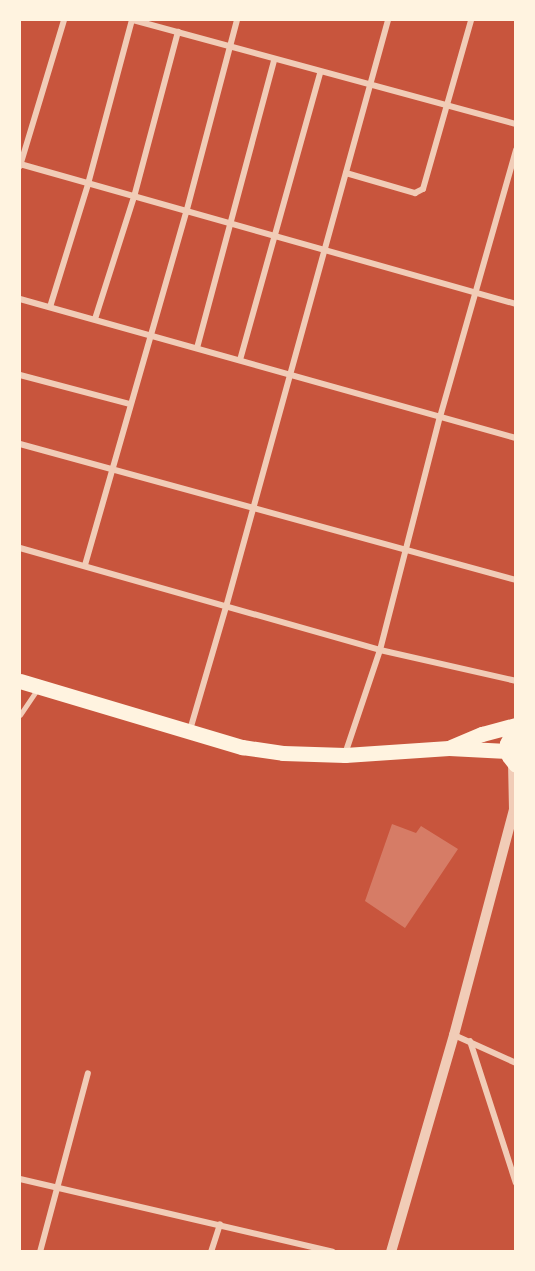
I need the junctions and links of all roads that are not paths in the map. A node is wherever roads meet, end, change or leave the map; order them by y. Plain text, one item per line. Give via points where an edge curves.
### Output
1 (64, 20) edge
2 (133, 20) edge
3 (237, 20) edge
4 (388, 20) edge
5 (471, 20) edge
6 (178, 32) junction
7 (229, 48) junction
8 (274, 60) junction
9 (320, 73) junction
10 (369, 86) junction
11 (448, 107) junction
12 (516, 124) edge
13 (516, 150) edge
14 (20, 165) edge
15 (346, 173) junction
16 (88, 184) junction
17 (134, 197) junction
18 (186, 213) junction
19 (230, 226) junction
20 (274, 238) junction
21 (325, 252) junction
22 (475, 295) junction
23 (20, 299) edge
24 (516, 304) edge
25 (50, 307) junction
26 (95, 319) junction
27 (151, 334) junction
28 (197, 348) junction
29 (240, 360) junction
30 (20, 375) edge
31 (290, 375) junction
32 (130, 404) junction
33 (440, 417) junction
34 (516, 430) edge
35 (514, 438) edge
36 (20, 444) edge
37 (112, 468) junction
38 (254, 508) junction
39 (20, 548) edge
40 (406, 549) junction
41 (85, 565) junction
42 (516, 580) edge
43 (226, 607) junction
44 (380, 650) junction
45 (20, 681) edge
46 (516, 681) edge
47 (39, 687) junction
48 (20, 715) edge
49 (516, 726) edge
50 (189, 734) junction
51 (448, 748) junction
52 (345, 755) junction
53 (512, 760) edge
54 (515, 809) edge
55 (454, 1035) junction
56 (470, 1041) junction
57 (516, 1063) edge
58 (88, 1073) dead end
59 (20, 1179) edge
60 (516, 1183) edge
61 (57, 1188) junction
62 (220, 1224) junction
63 (40, 1251) edge
64 (212, 1251) edge
65 (333, 1251) edge
66 (391, 1251) edge

1 - 14 street
2 - 6 street
2 - 16 street
3 - 7 street
4 - 10 street
5 - 11 street
6 - 7 street
6 - 17 street
7 - 8 street
7 - 18 street
8 - 9 street
8 - 19 street
9 - 10 street
9 - 20 street
10 - 11 street
10 - 15 street
11 - 12 street
11 - 15 street via 423,189 415,193
13 - 22 street
14 - 16 street
15 - 21 street
16 - 17 street
16 - 25 street
17 - 18 street
17 - 26 street
18 - 19 street
18 - 27 street
19 - 20 street
19 - 28 street
20 - 21 street
20 - 29 street
21 - 22 street
21 - 31 street
22 - 24 street
22 - 33 street
23 - 25 street
25 - 26 street
26 - 27 street
27 - 28 street
27 - 32 street
28 - 29 street
29 - 31 street
30 - 32 street
31 - 33 street
31 - 38 street
32 - 37 street
33 - 35 street
33 - 40 street
34 - 35 street
36 - 37 street
37 - 38 street
37 - 41 street
38 - 40 street
38 - 43 street
39 - 41 street
40 - 42 street
40 - 44 street
41 - 43 street
43 - 44 street
43 - 50 street
44 - 46 street
44 - 52 street
45 - 47 highway
47 - 48 lane
47 - 50 highway
49 - 51 highway
49 - 53 main road via 508,737
50 - 52 highway via 273,752
51 - 52 highway
51 - 53 highway
53 - 54 street
54 - 55 street
55 - 56 street
55 - 66 street
56 - 57 street
56 - 60 street
58 - 61 street
59 - 61 street
61 - 62 street
61 - 63 street
62 - 64 street
62 - 65 street

